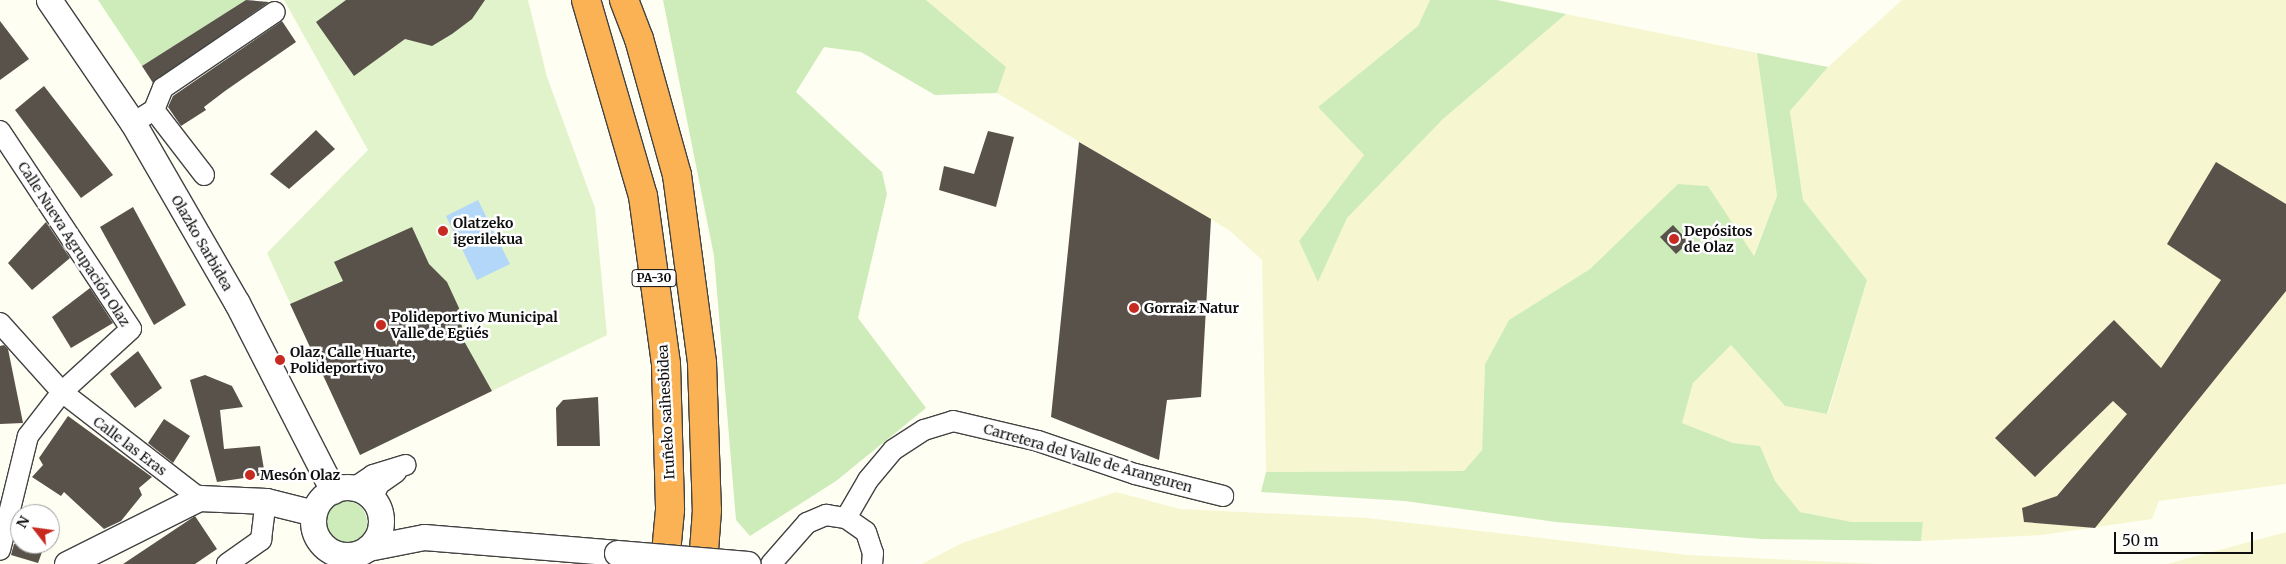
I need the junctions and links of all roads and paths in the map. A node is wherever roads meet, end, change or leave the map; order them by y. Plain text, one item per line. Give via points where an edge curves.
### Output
1 (586, 0) edge
2 (624, 0) edge
3 (628, 0) edge
4 (51, 2) edge
5 (275, 12) dead end
6 (639, 39) junction
7 (154, 110) junction
8 (133, 123) junction
9 (0, 132) edge
10 (204, 175) dead end
11 (0, 323) edge
12 (703, 374) junction
13 (62, 392) junction
14 (1223, 496) dead end
15 (359, 497) junction
16 (199, 498) junction
17 (266, 500) junction
18 (4, 507) edge
19 (314, 513) junction
20 (846, 518) junction
21 (424, 537) junction
22 (493, 542) junction
23 (0, 550) edge
24 (618, 553) junction
25 (367, 556) edge
26 (342, 559) edge
27 (67, 564) edge
28 (227, 564) edge
29 (528, 564) edge
30 (576, 564) edge
31 (665, 564) edge
32 (703, 564) edge
33 (712, 564) edge
34 (748, 564) edge
35 (771, 564) edge
36 (872, 564) edge

1 - 31 highway, Iruñeko saihesbidea / PA-30 via 643,196 666,364 670,510
2 - 6 highway, PA-30
3 - 6 highway
4 - 8 street, Olazko Sarbidea
5 - 7 street via 163,88
6 - 12 highway, PA-30 via 676,175
7 - 8 street
7 - 10 street
8 - 15 street, Olazko Sarbidea via 237,303
9 - 13 street, Calle Nueva Agrupación Olaz via 131,330
11 - 13 street, Calle las Eras
12 - 32 highway, PA-30 via 707,510
12 - 33 highway via 714,467
13 - 16 street, Calle las Eras
13 - 18 street via 28,436
14 - 20 street, Carretera del Valle de Aranguren via 1135,474 1038,440 953,421 924,430 893,450 868,480
15 - 19 street via 324,496
15 - 21 street, Olazko Sarbidea via 394,523
15 - 25 street via 379,530
16 - 17 street
16 - 27 street
17 - 19 street
17 - 28 street via 261,540
18 - 23 street
19 - 26 street via 313,523 320,543
20 - 35 street via 826,516 808,523
20 - 36 street via 866,532 873,554
21 - 22 street, Olazko Sarbidea
21 - 25 street, Olazko Sarbidea
22 - 24 street, Olazko Sarbidea
22 - 29 street, Olazko Sarbidea
24 - 30 street via 592,556
24 - 34 street, bridge
25 - 26 street via 359,553

